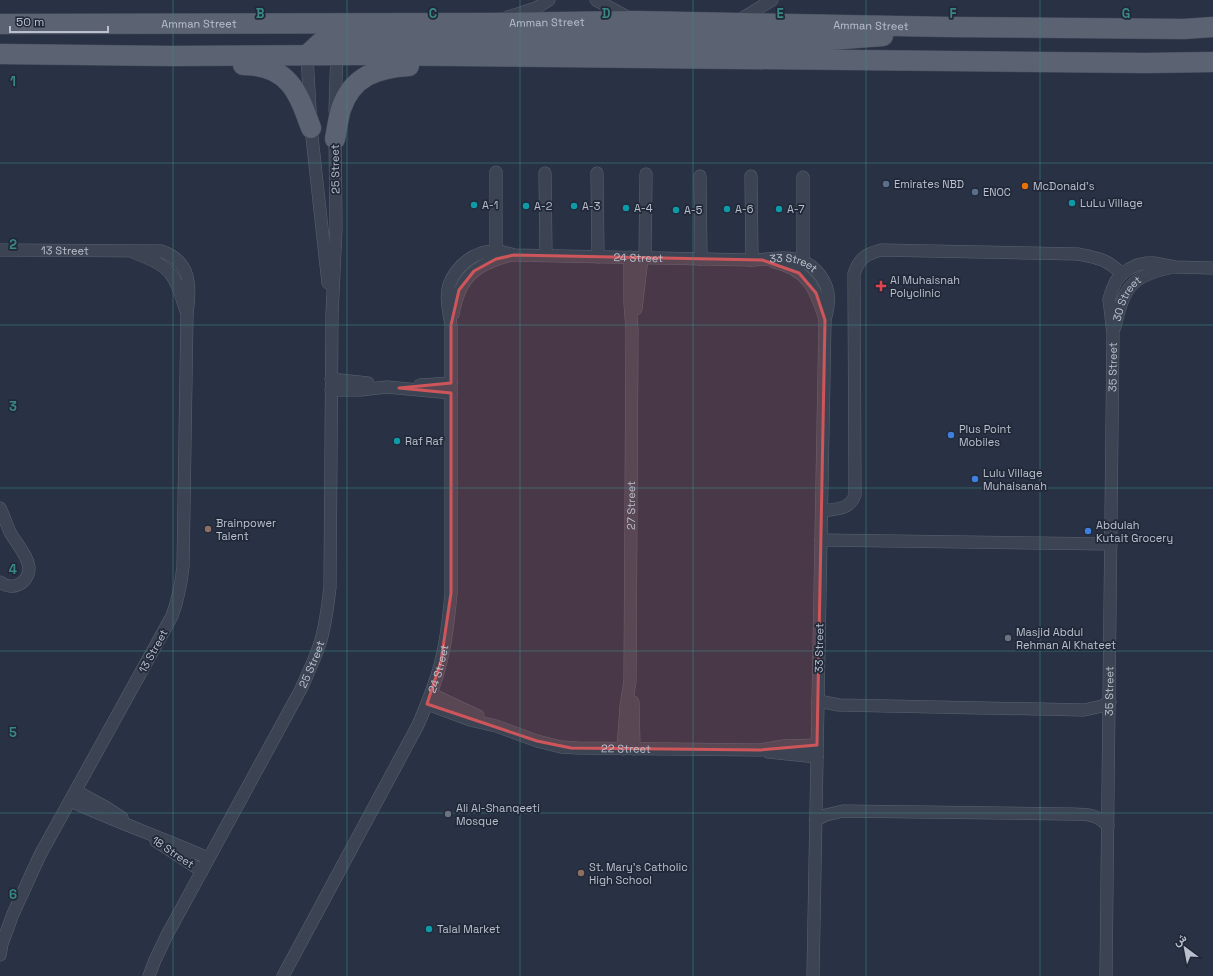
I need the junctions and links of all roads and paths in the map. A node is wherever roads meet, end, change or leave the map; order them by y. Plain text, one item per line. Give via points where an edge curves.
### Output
1 (549, 0) edge
2 (596, 0) edge
3 (772, 0) edge
4 (635, 21) junction
5 (490, 23) junction
6 (734, 23) junction
7 (0, 24) edge
8 (950, 26) junction
9 (1213, 27) edge
10 (337, 38) junction
11 (0, 54) edge
12 (307, 55) junction
13 (172, 56) junction
14 (487, 56) junction
15 (1213, 62) edge
16 (311, 128) junction
17 (335, 139) junction
18 (496, 172) dead end
19 (545, 172) dead end
20 (597, 173) dead end
21 (646, 174) dead end
22 (700, 176) dead end
23 (751, 176) dead end
24 (803, 177) dead end
25 (0, 250) edge
26 (496, 251) junction
27 (514, 255) junction
28 (546, 255) junction
29 (598, 257) junction
30 (639, 258) junction
31 (701, 259) junction
32 (757, 260) junction
33 (803, 262) junction
34 (1175, 267) junction
35 (1213, 268) edge
36 (1122, 274) junction
37 (332, 315) junction
38 (825, 320) junction
39 (451, 325) junction
40 (1113, 334) junction
41 (331, 385) junction
42 (451, 388) junction
43 (0, 508) edge
44 (822, 510) junction
45 (821, 540) junction
46 (1111, 544) junction
47 (0, 582) edge
48 (429, 699) junction
49 (818, 701) junction
50 (1110, 702) junction
51 (629, 749) junction
52 (817, 751) junction
53 (73, 796) junction
54 (816, 820) junction
55 (1108, 826) junction
56 (145, 833) junction
57 (208, 858) junction
58 (202, 872) junction
59 (1, 947) edge
60 (149, 976) edge
61 (283, 976) edge
62 (813, 976) edge
63 (1106, 976) edge

1 - 5 street via 536,8
2 - 4 street
3 - 6 street
4 - 5 main road, Amman Street
4 - 6 main road, Amman Street
5 - 10 main road, Amman Street
6 - 8 main road, Amman Street
7 - 10 main road, Amman Street
8 - 9 main road, Amman Street via 1184,29
8 - 10 main road via 906,34 816,42
10 - 12 main road via 321,42
10 - 14 main road, Amman Street
10 - 17 street, 25 Street
11 - 13 main road
12 - 13 main road
12 - 16 street, 25 Street
13 - 16 main road via 197,64 258,66 277,73 298,93
14 - 15 main road, Amman Street
14 - 17 main road via 456,63 388,68 370,74 352,88 345,99
16 - 37 street, 25 Street
17 - 37 street, 25 Street via 336,228
18 - 26 street
19 - 28 street
20 - 29 street
21 - 30 street, 27 Street
22 - 31 street
23 - 32 street
24 - 33 street
25 - 53 street, 13 Street via 130,251 158,262 172,275 187,315 183,567 180,592 172,616
26 - 27 street, 24 Street
26 - 39 street, 24 Street via 483,252 468,259 456,271 449,286
27 - 28 street, 24 Street
27 - 39 street, 24 Street via 474,270 459,290
28 - 29 street, 24 Street
29 - 30 street, 24 Street
30 - 31 street, 24 Street
30 - 51 street, 27 Street via 630,304 630,681 626,707
31 - 32 street, 24 Street
32 - 33 street, 33 Street via 781,258
32 - 38 street, 33 Street via 788,267 799,273 816,293
33 - 38 street, 33 Street via 821,276 827,289 829,304
34 - 35 street, 30 Street
34 - 36 street, 30 Street via 1146,263 1128,269
34 - 40 street, 30 Street via 1144,275 1127,290
36 - 40 street, 30 Street via 1109,299
36 - 44 street via 1108,262 1078,254 881,250 863,257 854,274 855,495 842,509
37 - 41 street, 25 Street
38 - 44 street, 33 Street
39 - 42 street, 24 Street
40 - 46 street, 35 Street
41 - 42 street via 360,390 387,387 426,391
41 - 57 street, 25 Street via 330,587 321,640 301,689
42 - 48 street, 24 Street via 451,593 441,661
43 - 47 street via 29,566 24,581 18,585 10,586
44 - 45 street, 33 Street
45 - 46 street
45 - 49 street, 33 Street
46 - 50 street, 35 Street
48 - 51 street, 22 Street via 470,720 496,726 537,741 561,747
48 - 61 street, 24 Street via 407,746
49 - 50 street via 838,706 1084,710
49 - 52 street, 33 Street
50 - 55 street, 35 Street
51 - 52 street, 22 Street via 760,750 779,754
52 - 54 street, 33 Street
53 - 56 street, 18 Street via 107,808
53 - 59 street, 13 Street via 26,884
54 - 55 street via 843,811 1074,814 1094,816
54 - 62 street, 33 Street
55 - 63 street, 35 Street
56 - 57 street, 18 Street
56 - 58 street, 18 Street
57 - 58 street, 25 Street
58 - 60 street, 25 Street via 167,935

